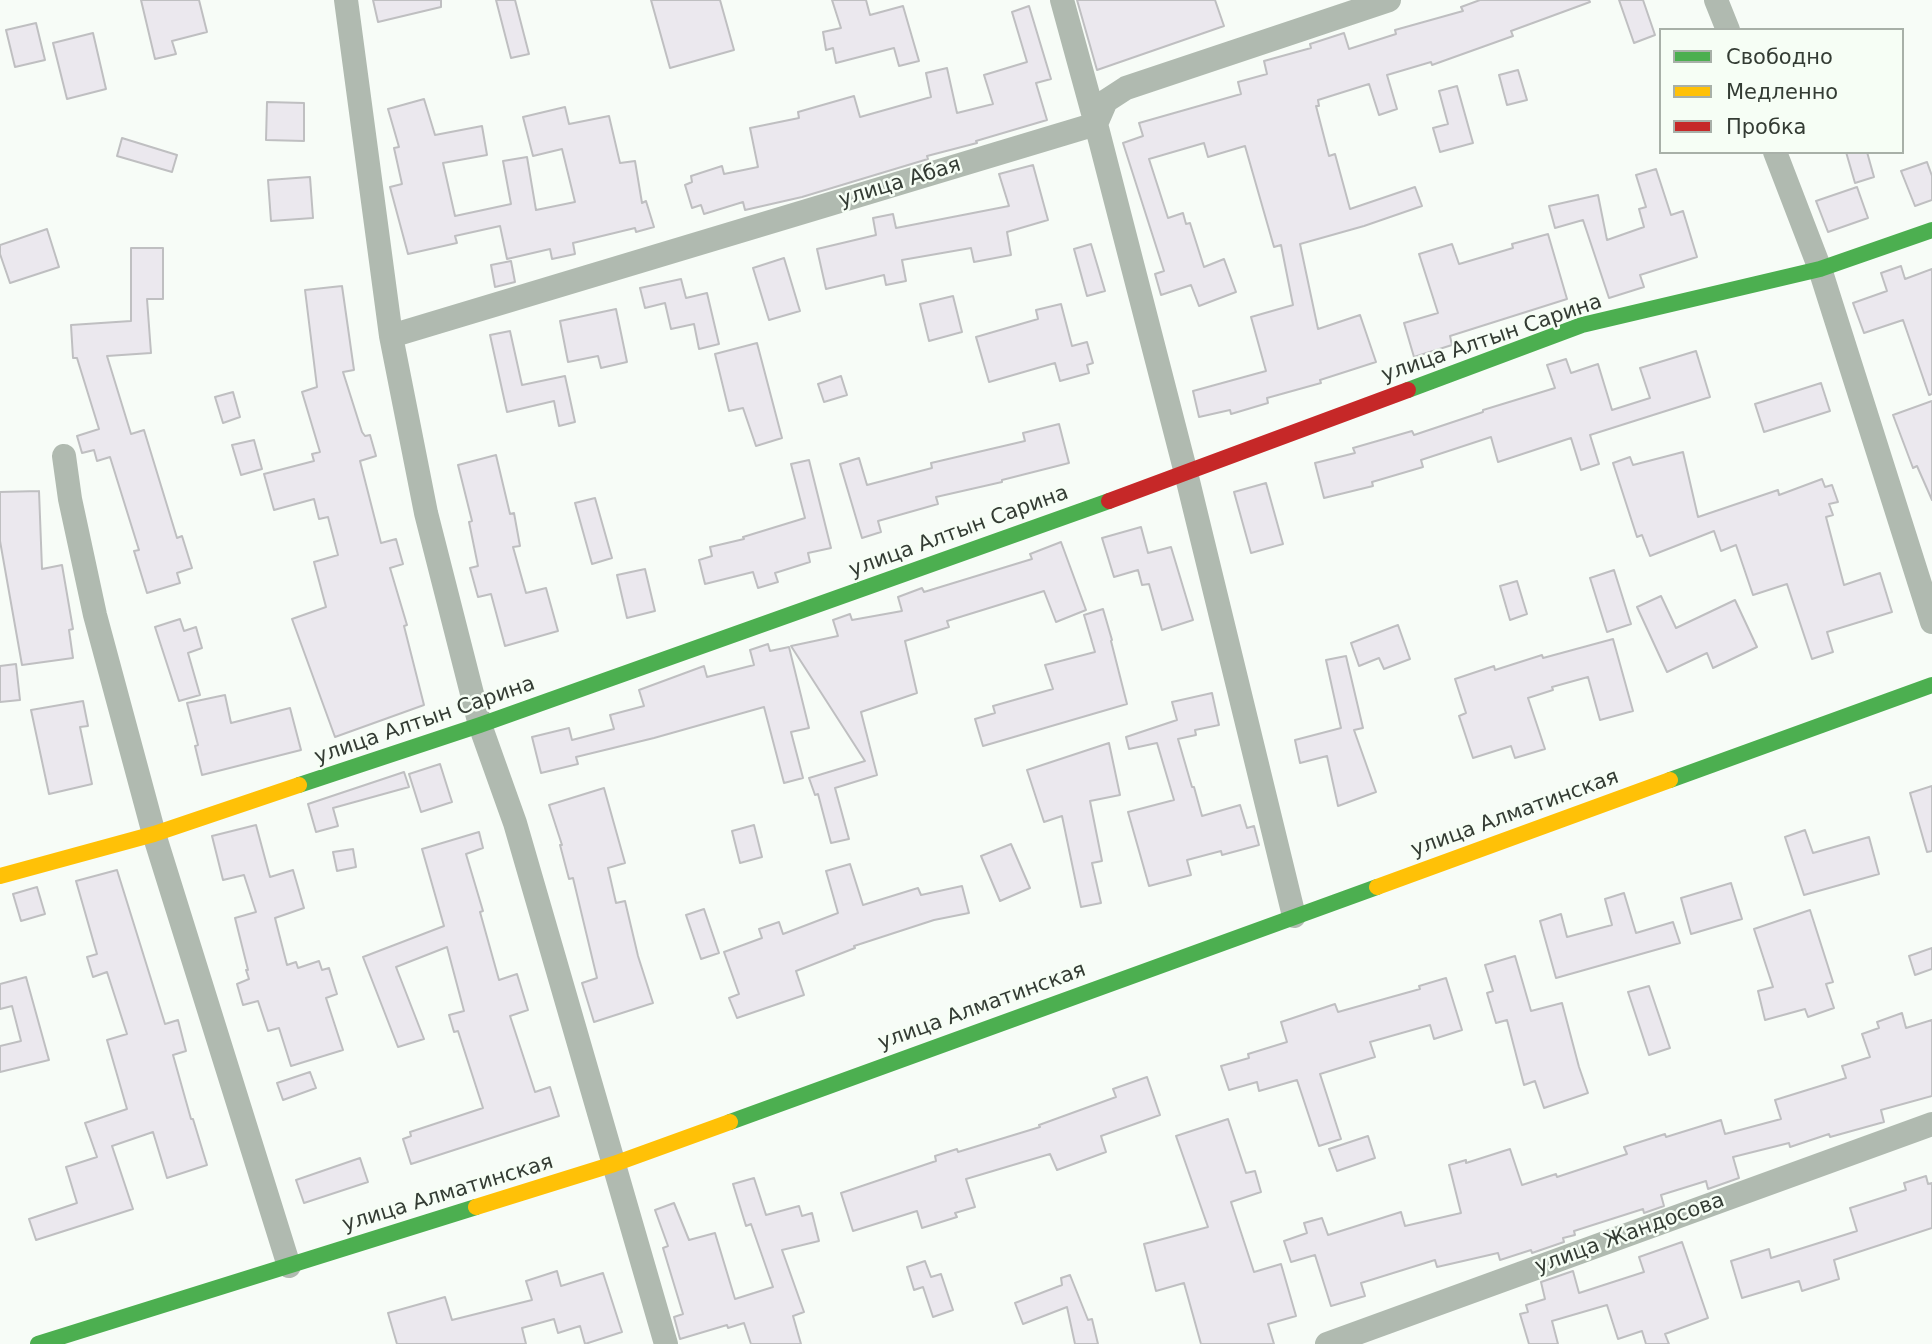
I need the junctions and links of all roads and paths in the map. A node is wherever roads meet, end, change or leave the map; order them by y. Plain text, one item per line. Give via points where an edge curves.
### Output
1 (346, 0) edge
2 (1062, 0) edge
3 (1389, 0) edge
4 (1716, 0) edge
5 (1727, 28) edge
6 (1096, 124) junction
7 (1776, 154) edge
8 (1932, 230) edge
9 (1820, 269) junction
10 (391, 336) junction
11 (64, 456) dead end
12 (1186, 473) junction
13 (1932, 622) edge
14 (1932, 685) edge
15 (480, 725) junction
16 (154, 834) junction
17 (0, 876) edge
18 (1294, 916) junction
19 (1932, 1124) edge
20 (614, 1164) junction
21 (289, 1266) junction
22 (38, 1344) edge
23 (666, 1344) edge
24 (1327, 1344) edge

1 - 10 street
2 - 6 street
3 - 6 street via 1126,88 1107,101
4 - 5 street
6 - 10 street, улица Абая
6 - 12 street
7 - 9 street
8 - 9 street, улица Алтын Сарина
9 - 12 street, улица Алтын Сарина via 1581,325
9 - 13 street
10 - 15 street via 426,513
11 - 16 street via 95,615
12 - 15 street, улица Алтын Сарина
12 - 18 street
14 - 18 street, улица Алматинская
15 - 16 street, улица Алтын Сарина
15 - 20 street via 515,823
16 - 17 street, улица Алтын Сарина
16 - 21 street
18 - 20 street, улица Алматинская
19 - 24 street, улица Жандосова
20 - 21 street, улица Алматинская
20 - 23 street
21 - 22 street, улица Алматинская

